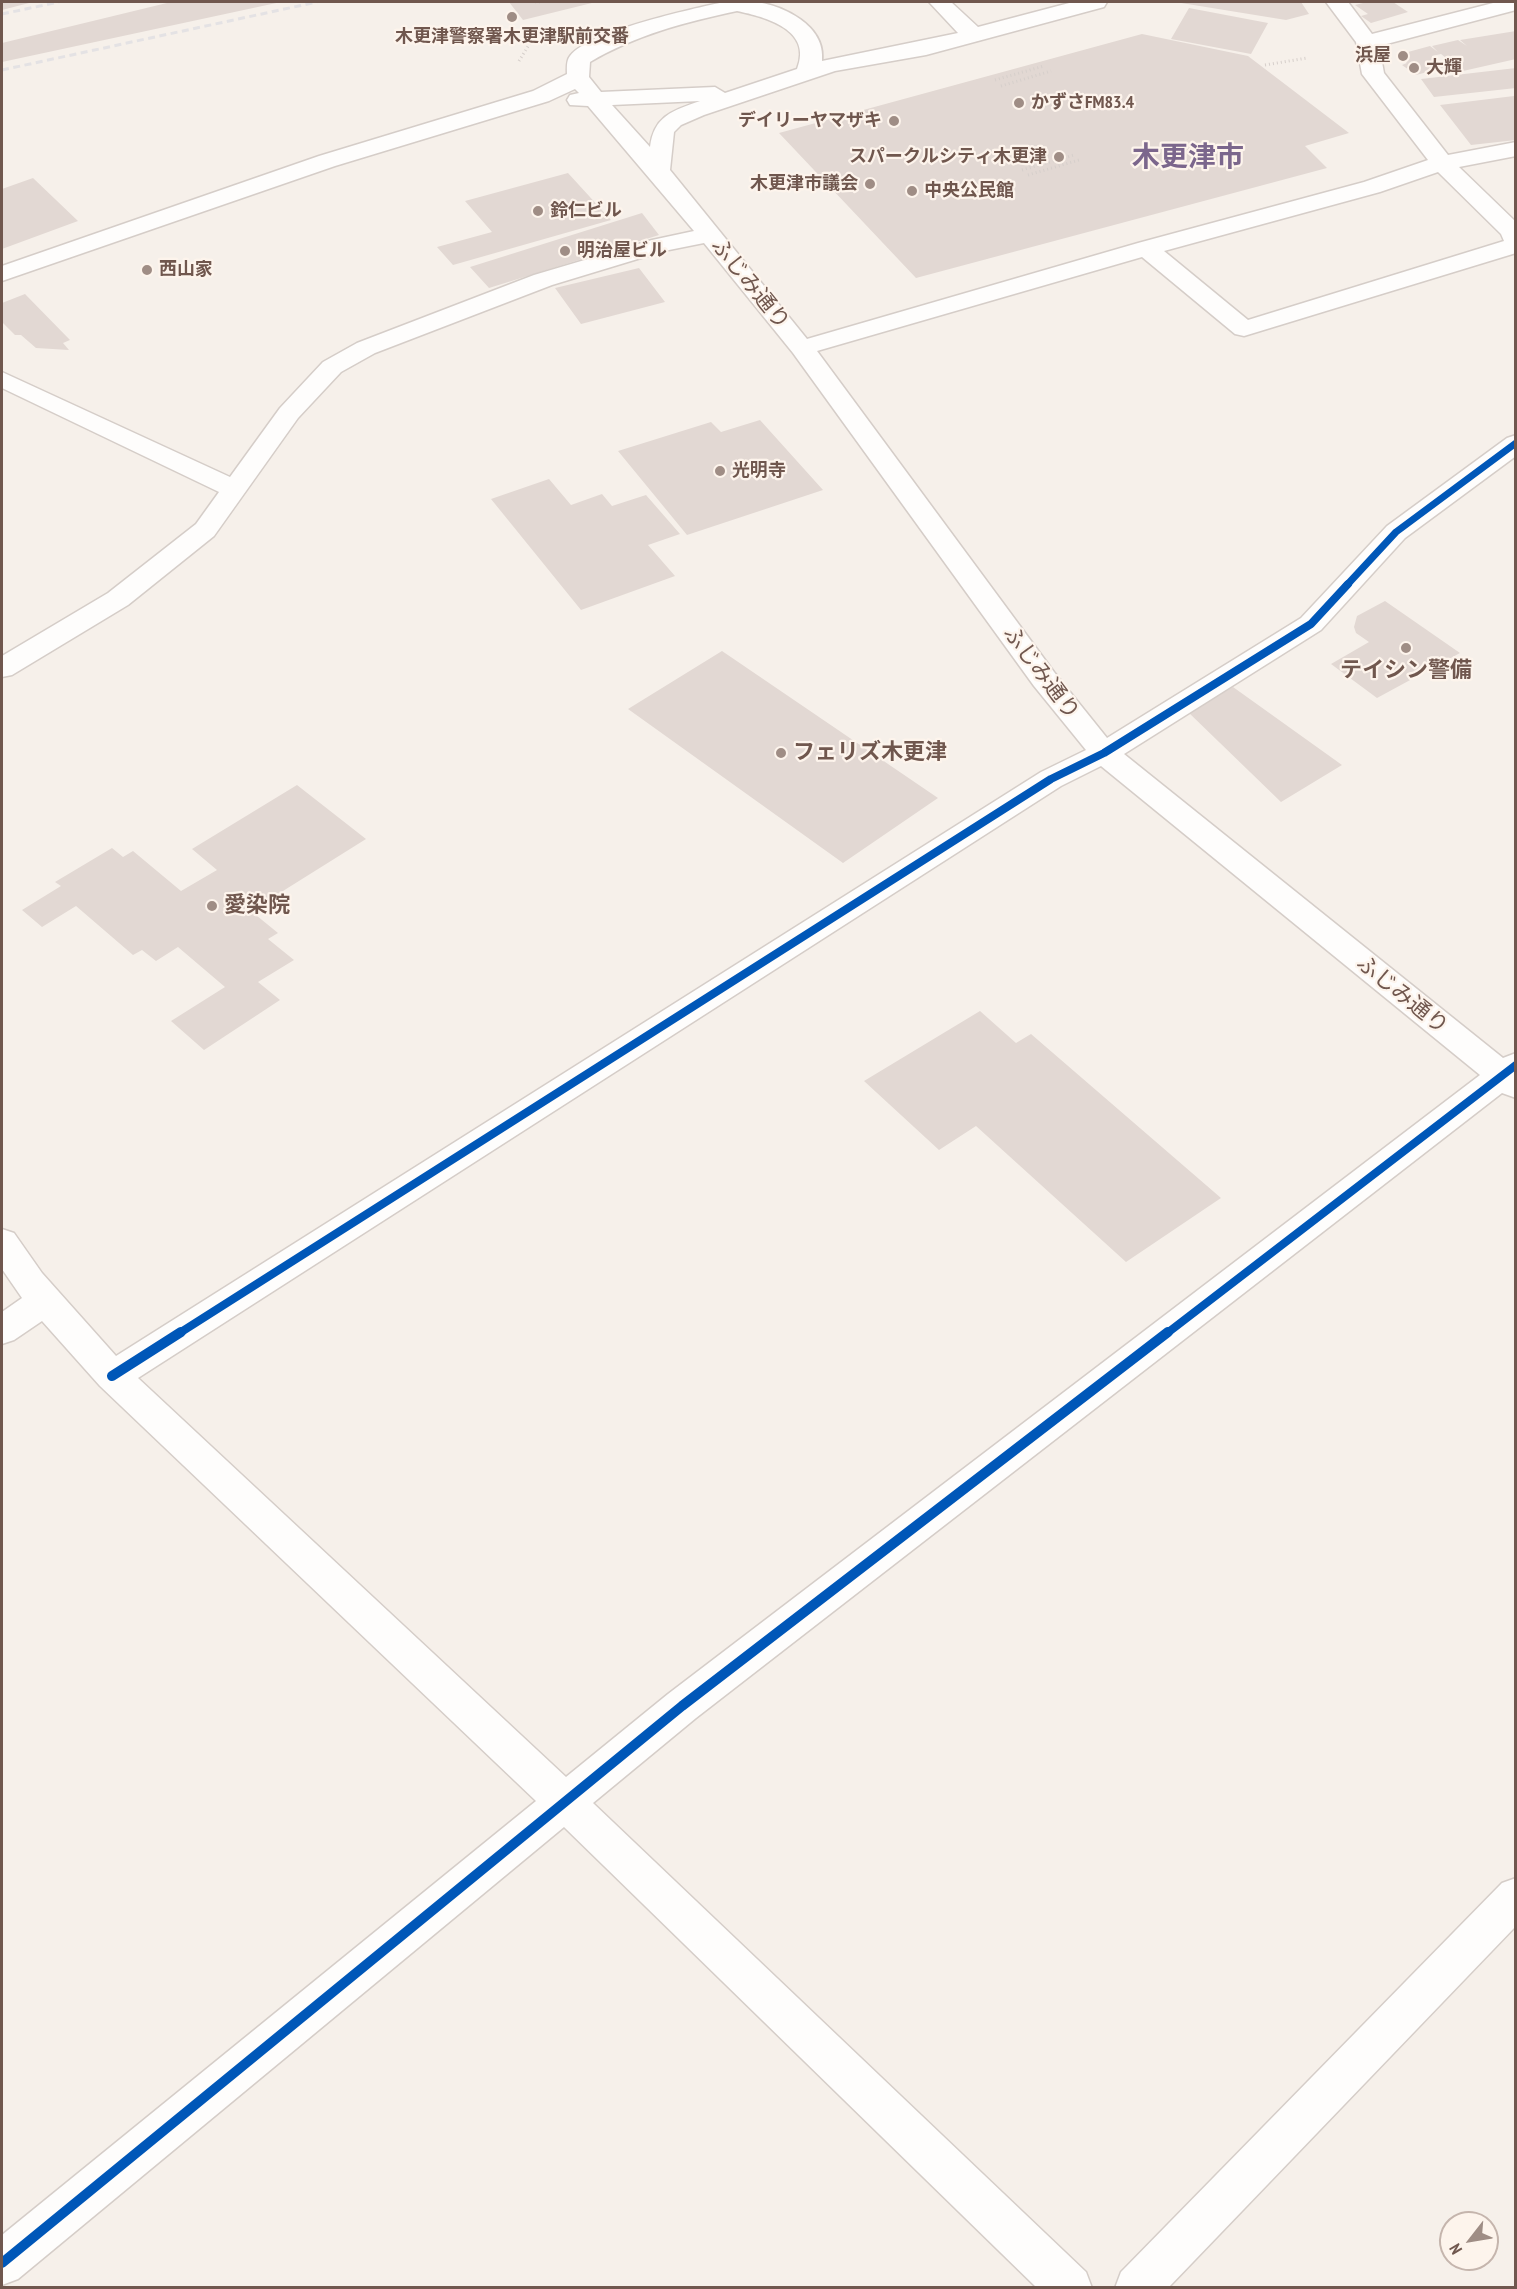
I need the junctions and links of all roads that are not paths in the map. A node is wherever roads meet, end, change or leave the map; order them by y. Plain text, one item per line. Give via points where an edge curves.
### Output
1 (939, 2) edge
2 (1096, 2) edge
3 (1336, 2) edge
4 (743, 3) edge
5 (1515, 3) edge
6 (1044, 8) edge
7 (973, 35) junction
8 (1367, 42) junction
9 (805, 75) junction
10 (578, 77) junction
11 (748, 93) junction
12 (594, 100) junction
13 (390, 142) junction
14 (1515, 149) edge
15 (1442, 163) junction
16 (658, 171) junction
17 (711, 235) junction
18 (1515, 243) edge
19 (1146, 248) junction
20 (2, 274) edge
21 (802, 348) junction
22 (2, 379) edge
23 (1515, 443) edge
24 (234, 489) junction
25 (2, 668) edge
26 (1104, 753) junction
27 (1511, 1075) edge
28 (2, 1242) edge
29 (45, 1301) junction
30 (2, 1330) edge
31 (112, 1376) junction
32 (565, 1802) junction
33 (1515, 1897) edge
34 (2, 2263) edge
35 (1070, 2288) edge
36 (1137, 2288) edge

1 - 7 street
2 - 6 street
3 - 8 street
4 - 9 street via 784,17 803,35 814,56
4 - 10 street via 599,45 579,59
5 - 8 street
6 - 7 street via 1012,16
7 - 9 street via 926,48 831,65
8 - 15 street via 1373,74
9 - 11 street
10 - 12 street, ふじみ通り
10 - 13 street via 541,96
11 - 12 street
11 - 16 street via 673,120 663,131
12 - 13 street via 547,103
12 - 16 street, ふじみ通り
13 - 20 street
14 - 15 street
15 - 18 street via 1511,231
15 - 19 street via 1372,187
16 - 17 street, ふじみ通り
17 - 21 street, ふじみ通り
17 - 24 street via 660,245 543,280 366,348 332,367 289,413
18 - 19 street via 1244,329
19 - 21 street
21 - 26 street, ふじみ通り via 1044,680
22 - 24 street
23 - 26 street via 1396,532 1311,624
24 - 25 street via 205,530 117,599
26 - 27 street, ふじみ通り
26 - 31 street via 1051,779
27 - 32 street via 701,1691
28 - 29 street
29 - 30 street
29 - 31 street
31 - 32 street
32 - 34 street
32 - 35 street
33 - 36 street

